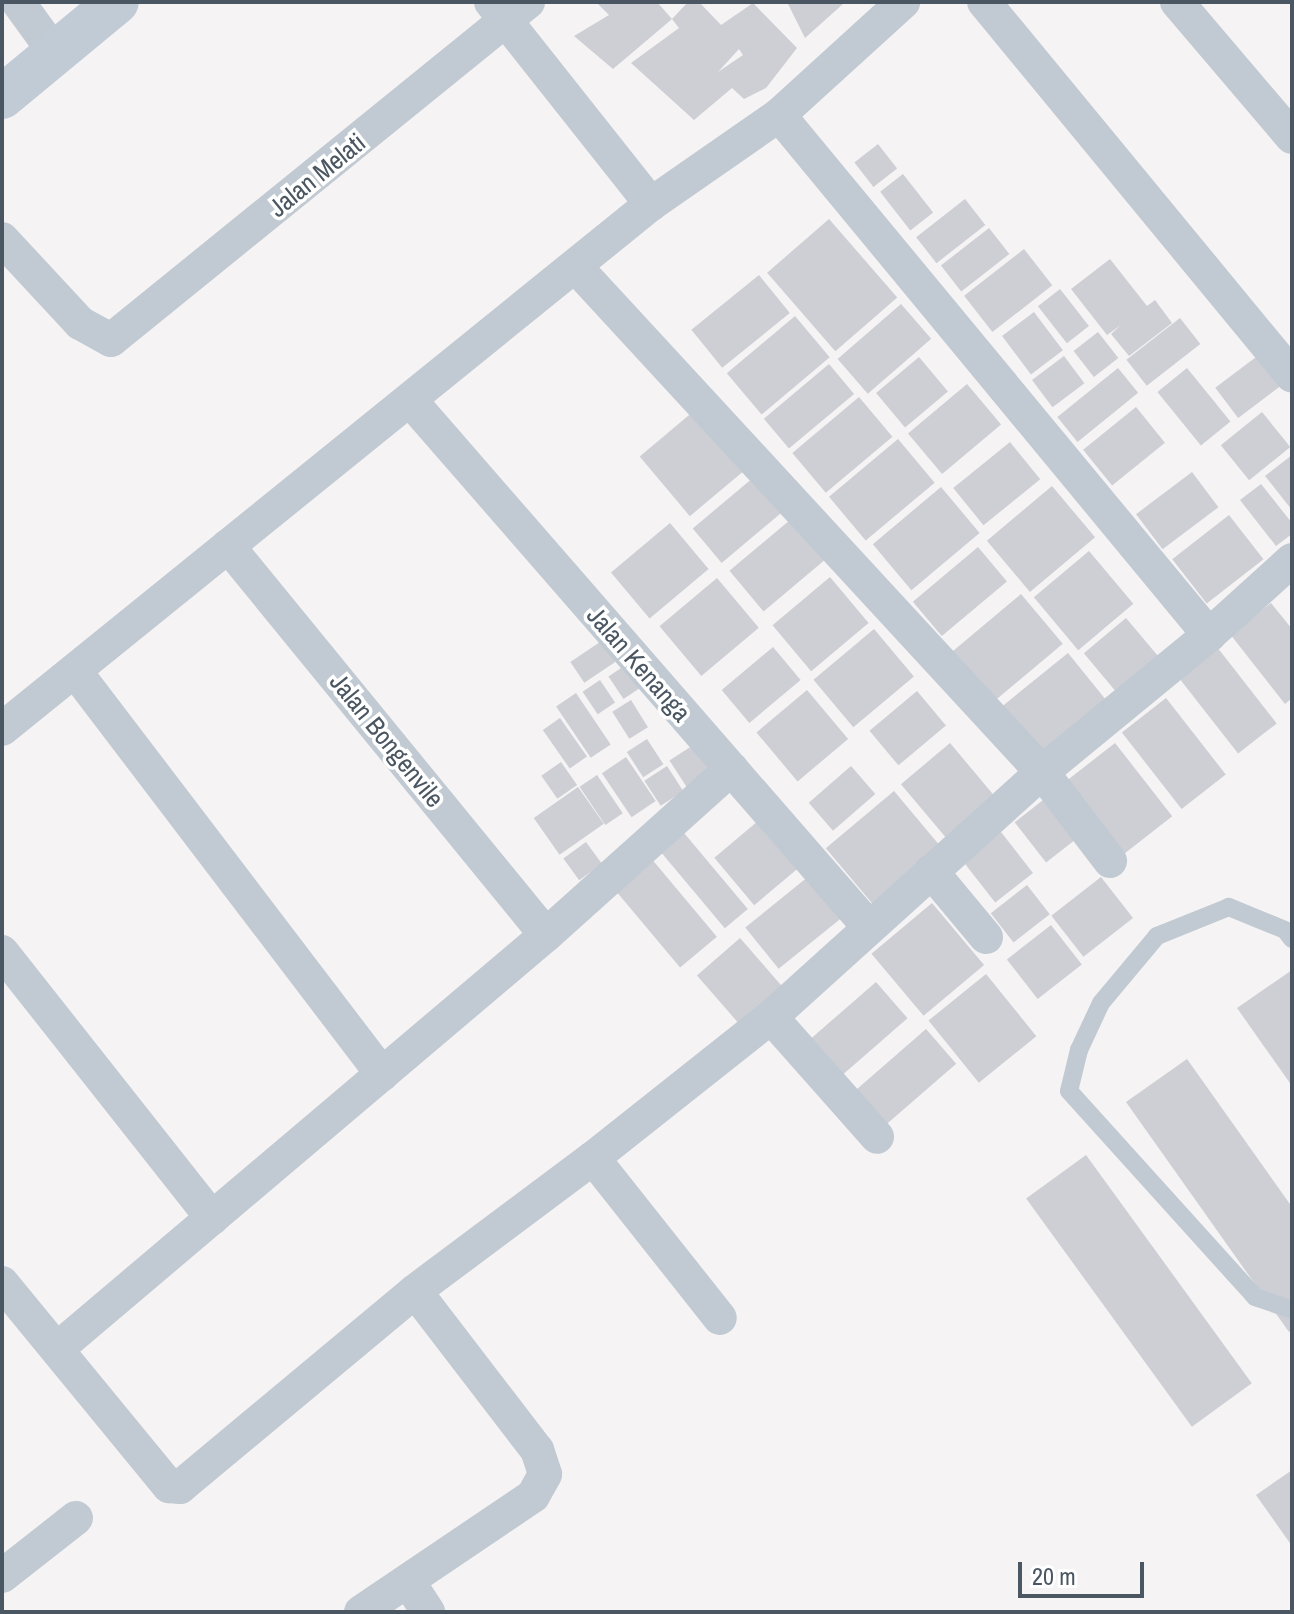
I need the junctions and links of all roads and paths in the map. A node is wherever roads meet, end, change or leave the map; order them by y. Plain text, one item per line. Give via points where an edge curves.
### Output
1 (18, 2) edge
2 (117, 2) edge
3 (903, 2) edge
4 (984, 2) edge
5 (1177, 2) edge
6 (508, 8) edge
7 (55, 53) junction
8 (2, 97) edge
9 (779, 115) junction
10 (1288, 125) edge
11 (651, 204) junction
12 (2, 239) edge
13 (575, 266) junction
14 (1292, 376) edge
15 (410, 400) junction
16 (228, 546) junction
17 (1292, 560) edge
18 (1209, 635) junction
19 (75, 671) junction
20 (2, 729) edge
21 (731, 769) junction
22 (1042, 772) junction
23 (1110, 861) dead end
24 (931, 871) junction
25 (869, 927) junction
26 (546, 935) junction
27 (986, 937) dead end
28 (1292, 939) edge
29 (2, 952) edge
30 (771, 1017) junction
31 (382, 1074) junction
32 (877, 1137) dead end
33 (593, 1158) junction
34 (212, 1218) junction
35 (2, 1283) edge
36 (415, 1291) junction
37 (1292, 1310) edge
38 (720, 1318) dead end
39 (57, 1349) junction
40 (76, 1518) dead end
41 (2, 1576) edge
42 (408, 1581) junction
43 (361, 1612) edge
44 (428, 1612) edge

1 - 7 street
2 - 7 main road
3 - 9 street
4 - 14 street
5 - 10 street
6 - 11 street
6 - 12 street, Jalan Melati via 108,341 80,323
7 - 8 main road
9 - 11 street
9 - 18 street
11 - 13 street
13 - 15 street
13 - 22 street
15 - 16 street
15 - 21 street, Jalan Kenanga
16 - 19 street
16 - 26 street, Jalan Bongenvile
17 - 18 street
18 - 22 street
19 - 20 street
19 - 31 street
21 - 25 street, Jalan Kenanga
21 - 26 street
22 - 23 street
22 - 24 street
24 - 25 street
24 - 27 street
25 - 30 street
26 - 31 street
28 - 37 lane via 1285,930 1229,907 1157,936 1101,1003 1079,1050 1069,1091 1255,1297
29 - 34 street
30 - 32 street
30 - 33 street
31 - 34 street
33 - 36 street
33 - 38 street
34 - 39 street
35 - 39 street
36 - 39 street via 177,1489 169,1486
36 - 42 street via 537,1450 545,1474 533,1496
40 - 41 street
42 - 43 street
42 - 44 street

